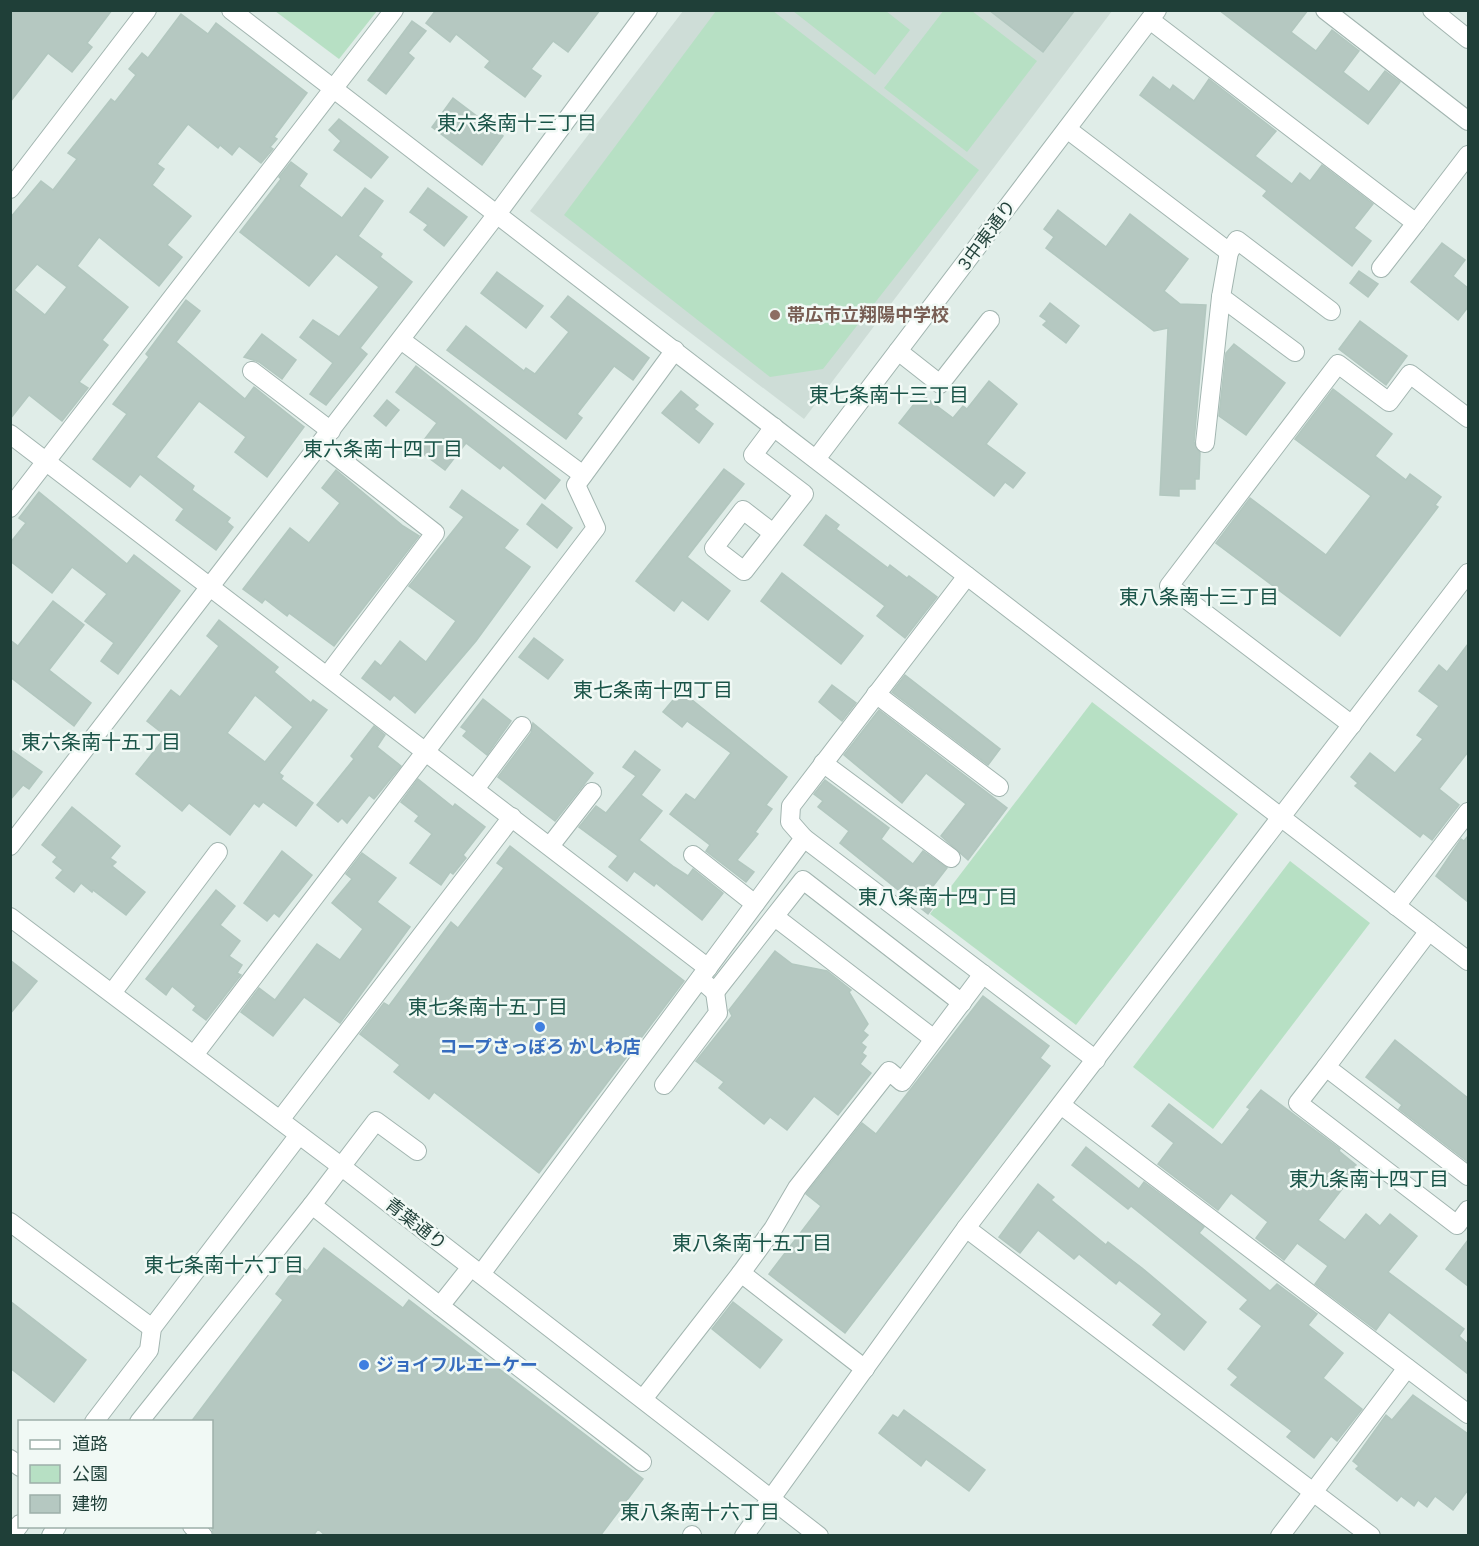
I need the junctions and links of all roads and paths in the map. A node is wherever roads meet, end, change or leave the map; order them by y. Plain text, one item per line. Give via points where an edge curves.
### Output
1 (147, 10) edge
2 (231, 10) edge
3 (394, 10) edge
4 (648, 10) edge
5 (1325, 10) edge
6 (1432, 10) edge
7 (1154, 15) edge
8 (1468, 39) edge
9 (332, 88) junction
10 (1468, 121) edge
11 (1067, 129) junction
12 (1468, 155) edge
13 (10, 189) edge
14 (497, 214) junction
15 (1416, 223) junction
16 (1229, 252) junction
17 (1381, 268) dead end
18 (1221, 297) junction
19 (1331, 311) dead end
20 (990, 320) dead end
21 (401, 340) junction
22 (675, 350) junction
23 (898, 351) junction
24 (1295, 352) dead end
25 (252, 371) dead end
26 (1468, 418) edge
27 (774, 427) junction
28 (10, 434) edge
29 (326, 438) junction
30 (1205, 443) dead end
31 (816, 459) junction
32 (47, 461) junction
33 (584, 475) junction
34 (10, 508) edge
35 (773, 533) dead end
36 (1468, 573) edge
37 (967, 576) junction
38 (211, 588) junction
39 (327, 676) junction
40 (876, 694) junction
41 (1352, 725) junction
42 (522, 726) dead end
43 (427, 751) junction
44 (823, 763) junction
45 (999, 787) dead end
46 (475, 789) junction
47 (592, 792) dead end
48 (1468, 812) edge
49 (1282, 816) junction
50 (512, 817) junction
51 (804, 838) junction
52 (10, 846) edge
53 (549, 846) junction
54 (218, 852) dead end
55 (693, 855) dead end
56 (951, 858) dead end
57 (755, 904) junction
58 (1396, 906) junction
59 (10, 916) edge
60 (775, 917) junction
61 (1429, 931) junction
62 (1468, 961) edge
63 (704, 974) junction
64 (983, 974) junction
65 (716, 992) junction
66 (112, 993) junction
67 (962, 1003) junction
68 (934, 1039) junction
69 (194, 1055) junction
70 (1096, 1060) junction
71 (1326, 1066) junction
72 (664, 1085) dead end
73 (1061, 1105) junction
74 (280, 1120) junction
75 (299, 1135) junction
76 (417, 1152) dead end
77 (342, 1167) junction
78 (1468, 1176) edge
79 (312, 1205) junction
80 (1468, 1210) edge
81 (10, 1222) edge
82 (966, 1228) junction
83 (476, 1271) junction
84 (741, 1273) junction
85 (440, 1306) junction
86 (152, 1328) junction
87 (1407, 1368) junction
88 (865, 1369) junction
89 (643, 1399) junction
90 (1468, 1414) edge
91 (96, 1420) edge
92 (141, 1420) edge
93 (642, 1462) dead end
94 (1312, 1493) junction
95 (771, 1499) junction
96 (744, 1536) edge
97 (819, 1536) edge
98 (1280, 1536) edge
99 (1371, 1536) edge

1 - 13 street
2 - 9 street
3 - 9 street
4 - 14 street
5 - 10 street
6 - 8 street
7 - 11 street, 3中東通り
7 - 15 street
9 - 14 street
9 - 32 street
11 - 16 street
11 - 23 street, 3中東通り
12 - 15 street
14 - 21 street
14 - 22 street
15 - 17 street
16 - 18 street
16 - 19 street via 1237,240
18 - 24 street
18 - 30 street
20 - 23 street via 940,384
21 - 29 street
21 - 33 street
22 - 27 street
22 - 33 street
23 - 31 street, 3中東通り
25 - 29 street
26 - 41 street via 1410,374 1389,402 1338,364 1169,586
27 - 31 street
27 - 35 street via 753,454 804,494
28 - 32 street
29 - 38 street
29 - 39 street via 435,533
31 - 37 street
32 - 34 street
32 - 38 street
33 - 43 street via 576,485 596,528
36 - 41 street
37 - 40 street
37 - 49 street
38 - 39 street
38 - 52 street
39 - 43 street
40 - 44 street
40 - 45 street
41 - 49 street
42 - 46 street
43 - 46 street
43 - 69 street
44 - 51 street via 791,806 790,822
44 - 56 street
46 - 50 street
47 - 53 street
48 - 58 street
49 - 58 street
49 - 70 street
50 - 53 street
50 - 74 street
51 - 57 street
51 - 64 street
53 - 63 street
54 - 66 street
55 - 57 street
57 - 63 street
58 - 61 street
59 - 66 street, 青葉通り
60 - 65 street
60 - 67 street via 803,880
60 - 68 street
61 - 62 street
61 - 71 street
63 - 65 street
63 - 83 street
64 - 67 street
64 - 70 street
65 - 72 street via 718,1013
66 - 69 street, 青葉通り
67 - 68 street
68 - 84 street via 902,1082 889,1071 797,1188
69 - 74 street, 青葉通り
70 - 73 street
71 - 78 street
71 - 80 street via 1298,1103 1457,1225
73 - 82 street
73 - 87 street
74 - 75 street, 青葉通り
75 - 77 street, 青葉通り
75 - 86 street
76 - 77 street via 376,1121
77 - 79 street
77 - 83 street, 青葉通り
79 - 85 street
79 - 92 street
81 - 86 street
82 - 88 street
82 - 94 street
83 - 85 street
83 - 89 street, 青葉通り
84 - 88 street
84 - 89 street
85 - 93 street
86 - 91 street via 149,1350
87 - 90 street
87 - 94 street
88 - 95 street
89 - 95 street, 青葉通り
94 - 98 street
94 - 99 street
95 - 96 street
95 - 97 street, 青葉通り

